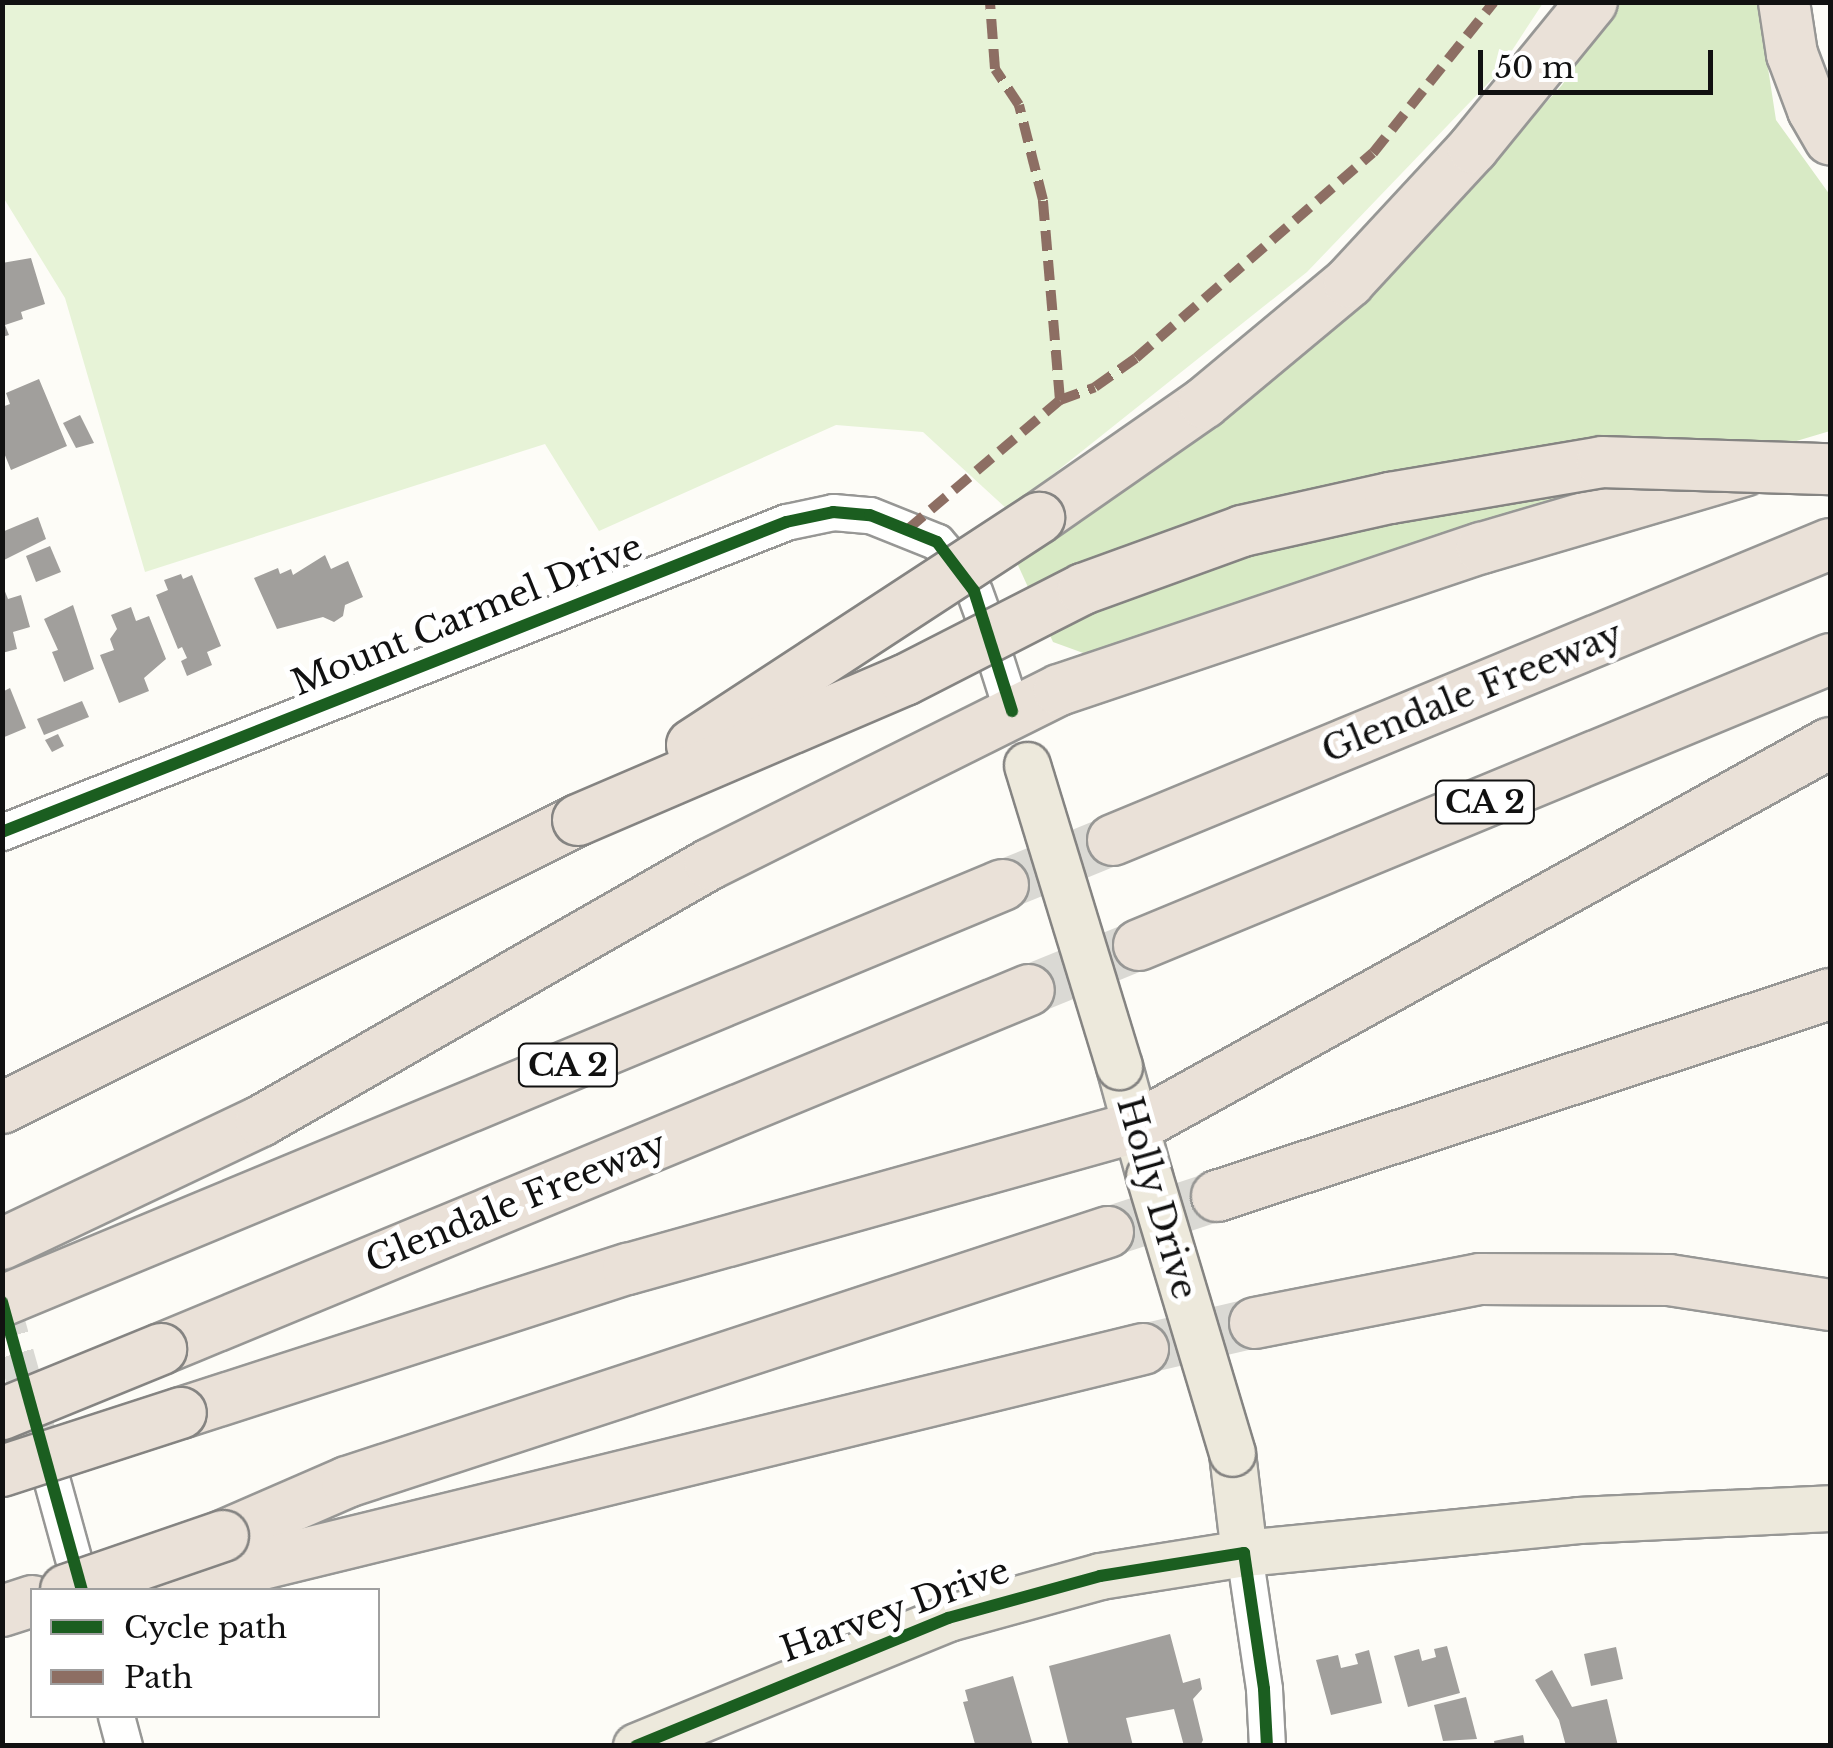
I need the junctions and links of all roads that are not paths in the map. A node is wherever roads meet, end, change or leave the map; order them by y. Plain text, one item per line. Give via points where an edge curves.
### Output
1 (1592, 2) edge
2 (1784, 2) edge
3 (1830, 139) edge
4 (1830, 446) edge
5 (1830, 469) edge
6 (1830, 544) edge
7 (952, 560) dead end
8 (1830, 659) edge
9 (996, 661) dead end
10 (1012, 711) junction
11 (1830, 743) edge
12 (578, 820) junction
13 (2, 832) edge
14 (1113, 840) tunnel mouth
15 (1003, 885) tunnel mouth
16 (1139, 944) tunnel mouth
17 (1030, 990) tunnel mouth
18 (1830, 994) edge
19 (2, 1108) edge
20 (1136, 1127) junction
21 (1218, 1196) tunnel mouth
22 (1108, 1232) tunnel mouth
23 (2, 1244) edge
24 (2, 1301) edge
25 (1830, 1305) edge
26 (1254, 1323) tunnel mouth
27 (1143, 1350) tunnel mouth
28 (2, 1414) edge
29 (2, 1470) edge
30 (51, 1478) tunnel mouth
31 (1830, 1508) edge
32 (228, 1553) junction
33 (1244, 1553) junction
34 (69, 1574) edge
35 (160, 1588) edge
36 (30, 1602) edge
37 (2, 1611) edge
38 (30, 1620) edge
39 (2, 1626) edge
40 (117, 1718) edge
41 (636, 1745) edge
42 (124, 1746) edge
43 (1266, 1746) edge

1 - 12 highway, bridge via 1473,148 1350,282 1204,403
2 - 3 highway via 1792,54
4 - 10 highway via 1482,548 1072,684
5 - 12 highway, bridge via 1602,462 1242,530 1083,589 905,680
6 - 14 highway, Glendale Freeway
7 - 13 street, Mount Carmel Drive via 938,542 870,515 833,512 786,522
8 - 16 highway, CA 2
9 - 10 street, Holly Drive
10 - 20 main road, Holly Drive, bridge
10 - 23 highway via 710,864 372,1060 119,1192
11 - 20 highway
12 - 19 highway
15 - 24 highway, CA 2
17 - 28 highway, Glendale Freeway, bridge
18 - 21 highway
20 - 29 highway, bridge via 628,1269
20 - 33 main road, Holly Drive, bridge via 1232,1453
22 - 32 highway via 347,1482
25 - 26 highway via 1669,1280 1480,1279
27 - 32 highway
30 - 34 street
31 - 33 main road, Harvey Drive via 1578,1520
32 - 34 highway, bridge
32 - 35 highway
33 - 41 main road, Harvey Drive via 1100,1576 948,1618
33 - 43 street, Holly Drive
36 - 37 highway
38 - 39 highway
40 - 42 street

